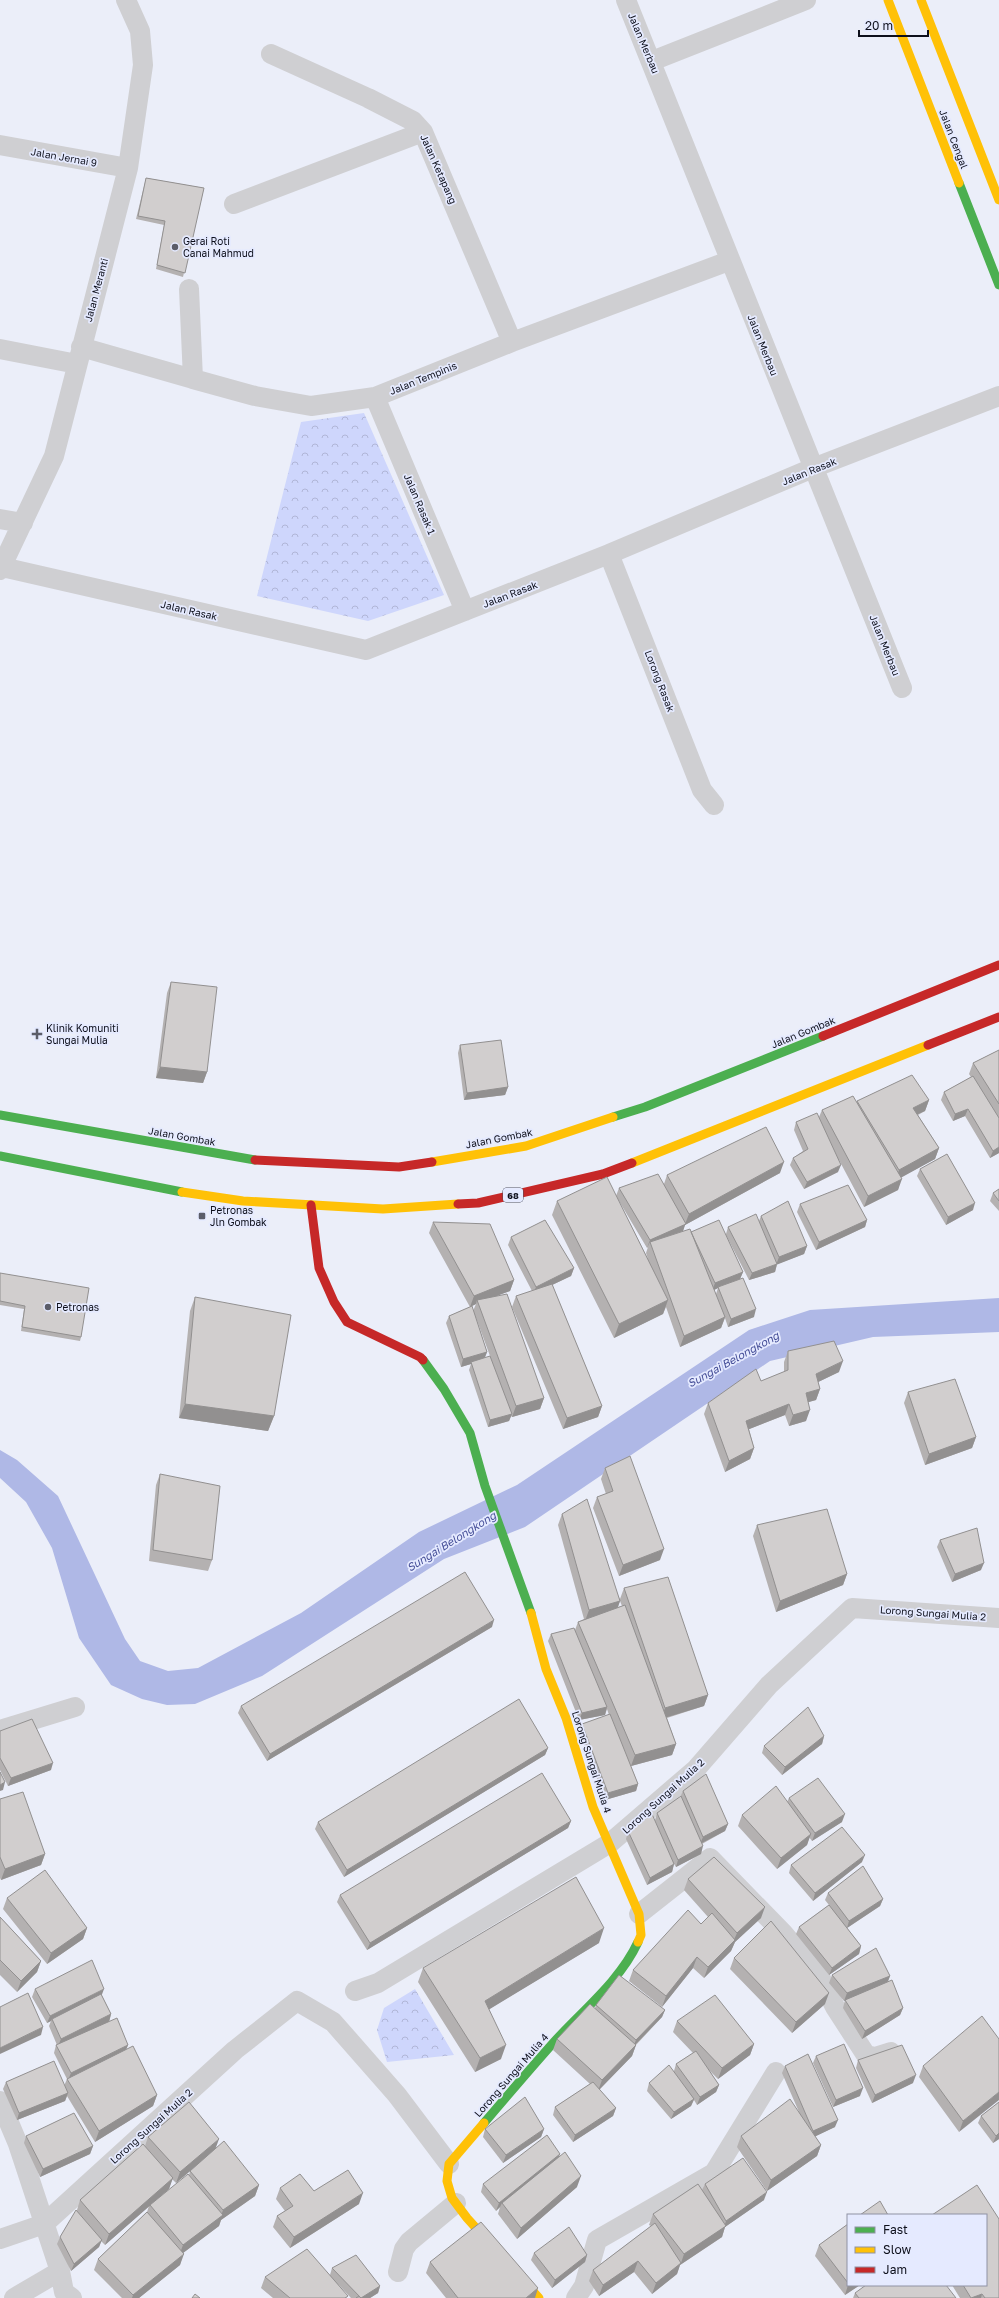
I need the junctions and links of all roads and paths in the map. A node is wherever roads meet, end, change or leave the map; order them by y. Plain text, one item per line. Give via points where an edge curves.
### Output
1 (126, 0) edge
2 (626, 0) edge
3 (806, 0) edge
4 (888, 0) edge
5 (921, 0) edge
6 (271, 54) dead end
7 (652, 61) junction
8 (423, 132) junction
9 (0, 145) edge
10 (128, 168) junction
11 (999, 200) edge
12 (234, 204) dead end
13 (729, 261) junction
14 (999, 285) edge
15 (188, 289) dead end
16 (512, 342) junction
17 (0, 349) edge
18 (79, 355) junction
19 (193, 379) junction
20 (999, 396) edge
21 (375, 397) junction
22 (813, 468) junction
23 (0, 519) edge
24 (23, 523) junction
25 (609, 554) junction
26 (1, 568) edge
27 (465, 611) junction
28 (902, 688) dead end
29 (714, 805) dead end
30 (999, 965) edge
31 (999, 1017) edge
32 (0, 1115) edge
33 (0, 1156) edge
34 (311, 1205) junction
35 (999, 1618) edge
36 (75, 1708) dead end
37 (0, 1730) edge
38 (610, 1843) junction
39 (639, 1914) junction
40 (355, 1991) dead end
41 (892, 2052) edge
42 (776, 2072) dead end
43 (0, 2101) edge
44 (448, 2164) junction
45 (456, 2203) junction
46 (44, 2224) junction
47 (0, 2239) edge
48 (60, 2271) junction
49 (398, 2272) dead end
50 (14, 2298) edge
51 (72, 2298) edge
52 (539, 2298) edge
53 (576, 2298) edge

1 - 10 street, Jalan Meranti via 140,31 143,65
2 - 7 street, Jalan Merbau
3 - 7 street
4 - 14 main road, Jalan Cengal
5 - 11 main road, Jalan Cengal
6 - 8 street, Jalan Ketapang via 414,121
7 - 13 street, Jalan Merbau
8 - 12 street
8 - 16 street, Jalan Ketapang
9 - 10 street, Jalan Jernai 9
10 - 18 street, Jalan Meranti
13 - 16 street, Jalan Tempinis
13 - 22 street, Jalan Merbau
15 - 19 street
16 - 21 street, Jalan Tempinis
17 - 18 street, Jalan Tempinis
18 - 19 street, Jalan Tempinis
18 - 24 street, Jalan Meranti via 54,456
19 - 21 street, Jalan Tempinis via 255,396 311,406
20 - 22 street, Jalan Rasak
21 - 27 street, Jalan Rasak 1
22 - 25 street, Jalan Rasak
22 - 28 street, Jalan Merbau
23 - 24 street
24 - 26 street, Jalan Meranti
25 - 27 street, Jalan Rasak
25 - 29 street, Lorong Rasak via 702,790
26 - 27 street, Jalan Rasak via 366,650
30 - 32 main road, Jalan Gombak via 637,1109 526,1146 399,1167 264,1162
31 - 34 main road, 68 via 603,1174 478,1203 383,1209
33 - 34 main road, 68 via 208,1197 243,1202
34 - 38 main road, Lorong Sungai Mulia 4 via 319,1268 334,1302 347,1322 420,1357 444,1389 470,1433 485,1486 530,1610 546,1669 566,1718 593,1807
35 - 38 street, Lorong Sungai Mulia 2 via 852,1608 769,1685 696,1769
36 - 37 street
38 - 39 main road, Lorong Sungai Mulia 4
38 - 40 street, Lorong Sungai Mulia 2 via 378,1983
39 - 41 street via 710,1858 783,1933 820,1977 835,2007 866,2055 875,2057
39 - 44 main road, Lorong Sungai Mulia 4 via 641,1935 633,1953 614,1978 553,2043
42 - 53 street via 714,2173 597,2240 584,2286
43 - 46 street via 18,2144
44 - 45 main road via 447,2181
44 - 46 street, Lorong Sungai Mulia 2 via 397,2095 333,2022 297,2001 235,2050
45 - 49 street via 409,2242 404,2249
45 - 52 main road
46 - 47 street, Lorong Sungai Mulia 2
46 - 48 street
48 - 50 street
48 - 51 street via 64,2292

